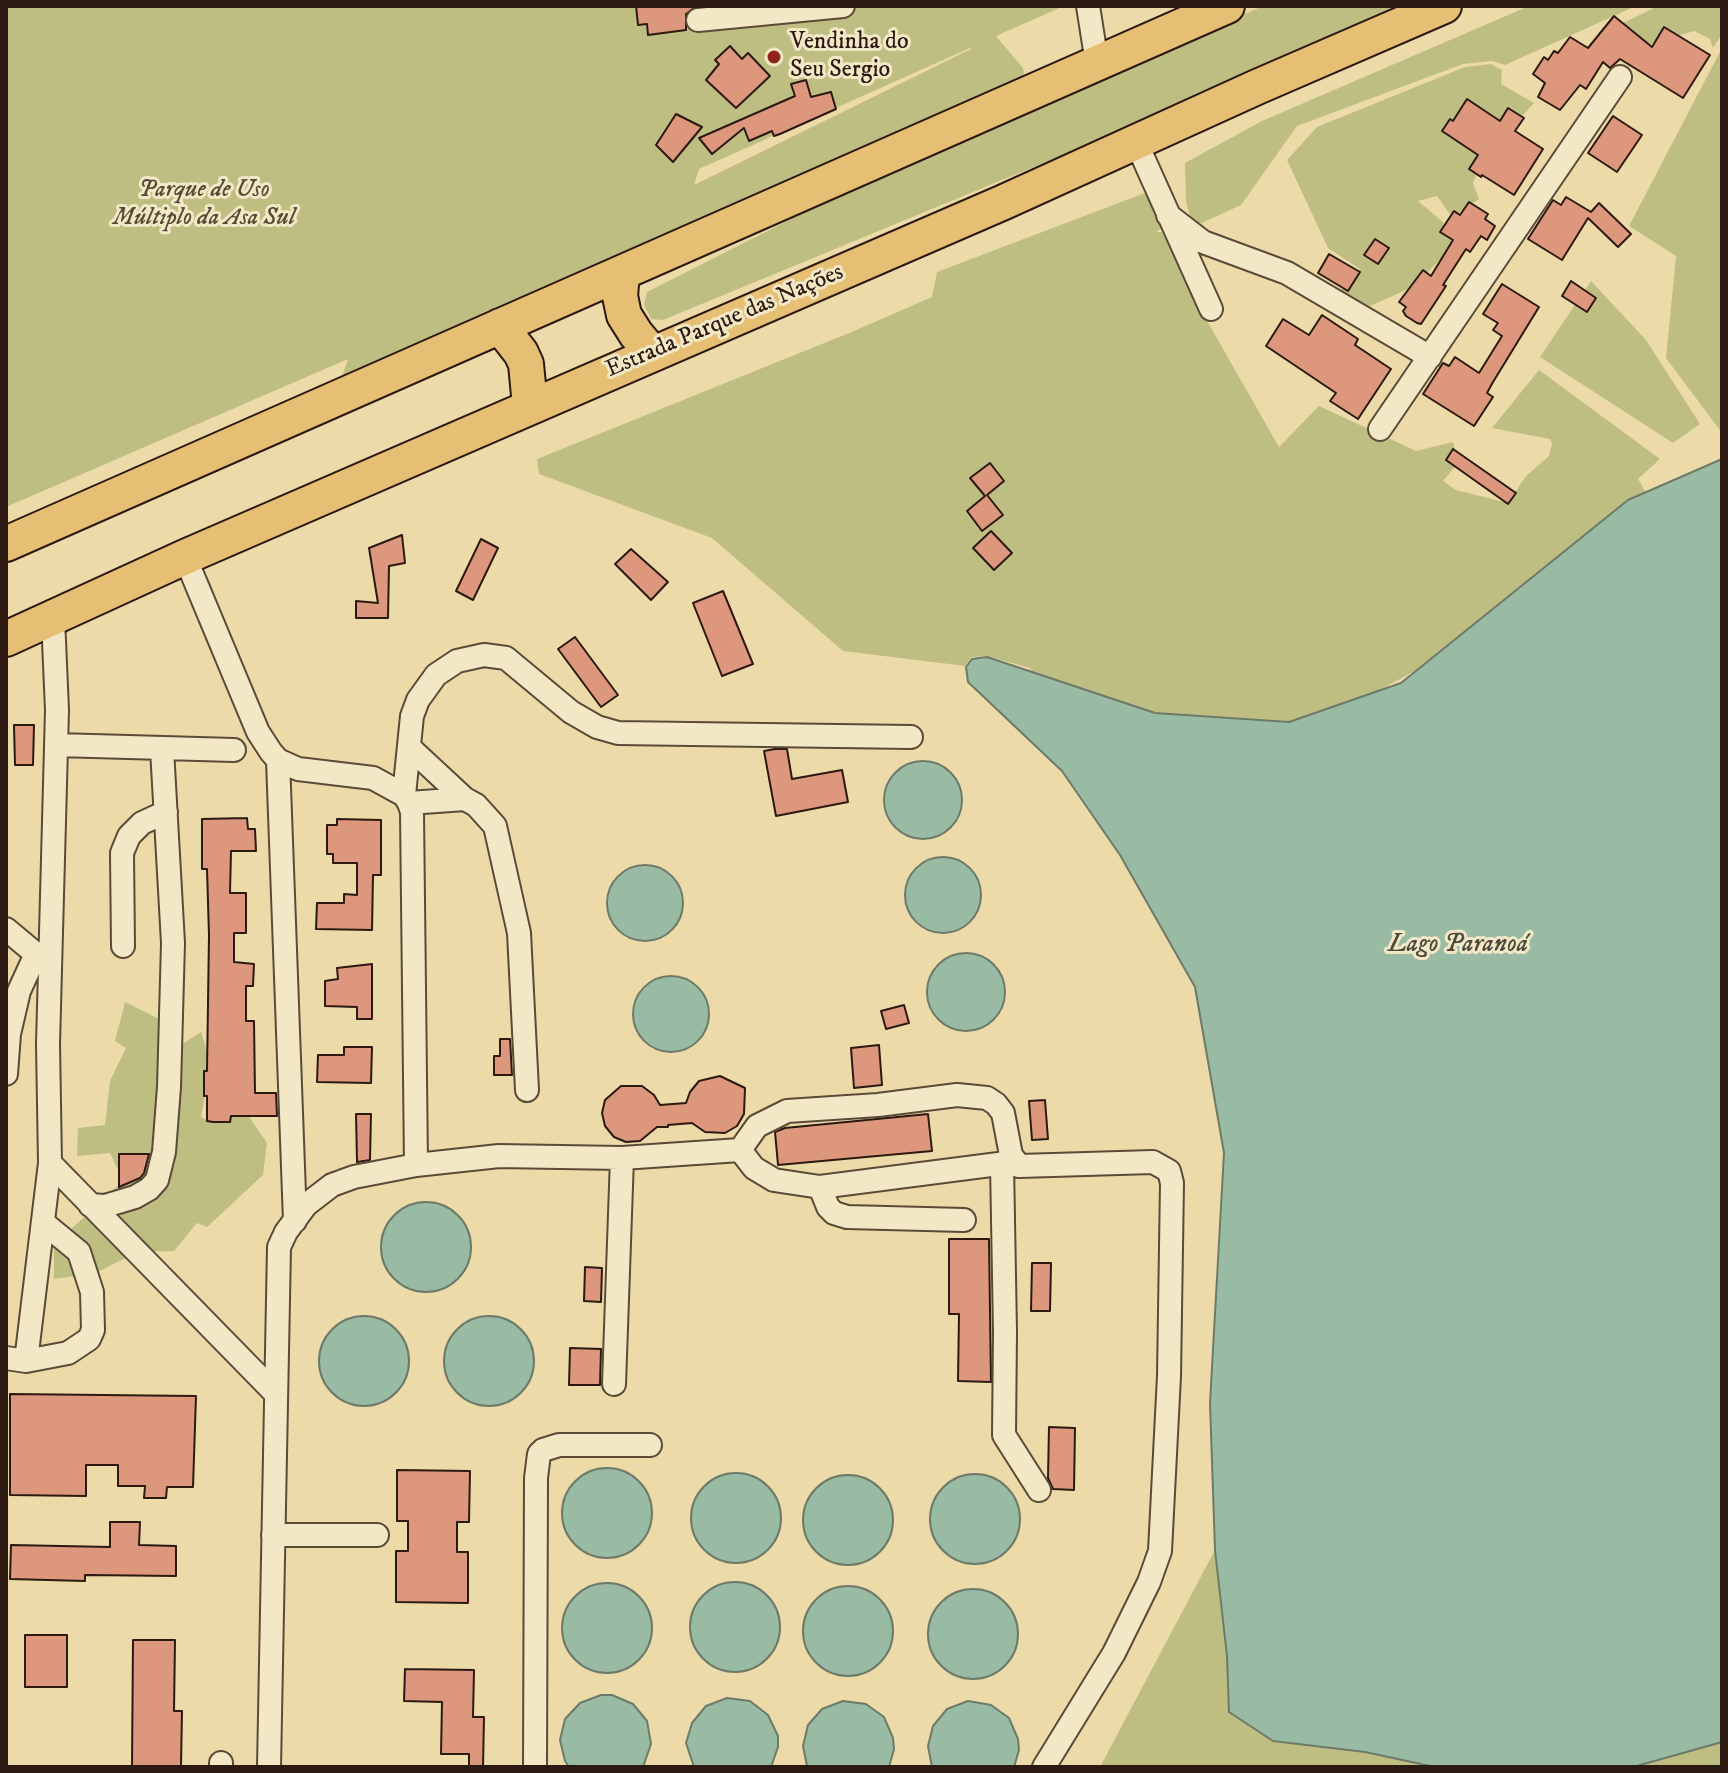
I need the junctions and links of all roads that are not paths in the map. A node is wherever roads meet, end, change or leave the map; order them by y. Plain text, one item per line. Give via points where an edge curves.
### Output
1 (843, 6) edge
2 (1088, 6) edge
3 (1227, 6) edge
4 (1444, 6) edge
5 (698, 20) dead end
6 (1097, 63) junction
7 (1620, 77) dead end
8 (1136, 142) junction
9 (1168, 215) junction
10 (622, 273) junction
11 (1211, 309) dead end
12 (500, 326) junction
13 (652, 353) junction
14 (1430, 357) junction
15 (530, 406) junction
16 (1380, 429) dead end
17 (6, 544) edge
18 (185, 557) junction
19 (53, 618) junction
20 (6, 639) edge
21 (911, 737) dead end
22 (57, 745) junction
23 (409, 747) junction
24 (162, 749) junction
25 (234, 750) dead end
26 (278, 760) junction
27 (407, 799) junction
28 (465, 799) junction
29 (166, 812) junction
30 (6, 929) edge
31 (123, 946) dead end
32 (43, 953) junction
33 (6, 1074) edge
34 (527, 1090) dead end
35 (740, 1150) junction
36 (622, 1158) junction
37 (1008, 1162) junction
38 (50, 1163) junction
39 (416, 1165) junction
40 (820, 1187) junction
41 (90, 1205) junction
42 (964, 1220) dead end
43 (295, 1221) junction
44 (45, 1224) junction
45 (16, 1360) edge
46 (614, 1384) dead end
47 (275, 1393) junction
48 (650, 1445) dead end
49 (1039, 1490) dead end
50 (273, 1535) junction
51 (377, 1535) dead end
52 (269, 1767) edge
53 (535, 1767) edge
54 (1044, 1767) edge

1 - 5 lane
2 - 6 lane
3 - 6 highway
4 - 8 highway, Estrada Parque das Nações
6 - 10 highway
7 - 14 lane
8 - 9 lane
8 - 13 highway, Estrada Parque das Nações
9 - 11 lane
9 - 14 lane via 1203,242 1287,273
10 - 12 highway
10 - 13 highway via 624,315
12 - 15 highway via 526,364
12 - 17 highway
13 - 15 highway, Estrada Parque das Nações
14 - 16 lane
15 - 18 highway, Estrada Parque das Nações
18 - 19 highway, Estrada Parque das Nações
18 - 26 lane via 258,732
19 - 20 highway, Estrada Parque das Nações
19 - 22 lane
21 - 23 lane via 618,733 571,712 506,658 484,655 457,661 429,681 412,716
22 - 24 lane
22 - 32 lane
23 - 27 lane
23 - 28 lane
24 - 25 lane
24 - 29 lane
26 - 27 lane via 298,769 373,778
26 - 43 lane
27 - 28 lane
27 - 39 lane via 412,812
28 - 34 lane via 495,826 510,883 519,933
29 - 31 lane via 142,823 122,853
29 - 41 lane via 173,943 162,1166 157,1180 135,1197
30 - 32 lane
32 - 33 lane via 28,969 13,1009
32 - 38 lane
35 - 36 lane
35 - 37 lane via 757,1126 787,1111 957,1095 987,1098 1003,1113
35 - 40 lane via 754,1168 774,1180
36 - 39 lane via 499,1156
36 - 46 lane
37 - 40 lane
37 - 49 lane via 1004,1435
37 - 54 lane via 1153,1162 1169,1171 1172,1183 1160,1551 1114,1653
38 - 41 lane
38 - 44 lane
39 - 43 lane via 332,1185
40 - 42 lane via 828,1207 847,1217
41 - 47 lane
43 - 47 lane via 279,1247
44 - 45 lane
44 - 45 lane via 79,1252 92,1292 93,1330 68,1353
47 - 50 lane
48 - 53 lane via 559,1445 539,1454
50 - 51 lane
50 - 52 lane

